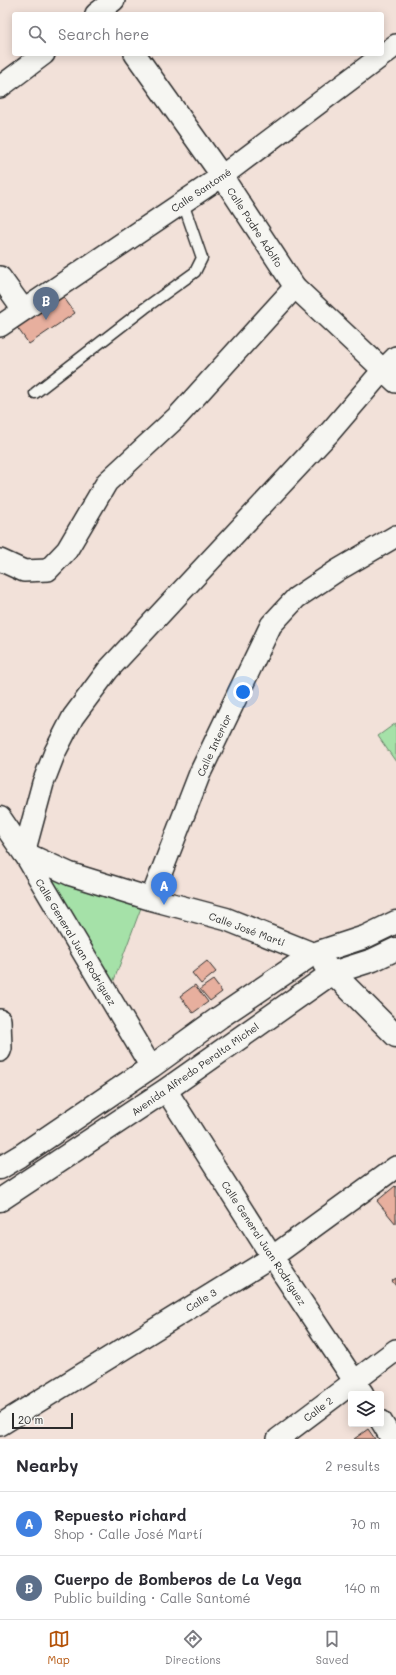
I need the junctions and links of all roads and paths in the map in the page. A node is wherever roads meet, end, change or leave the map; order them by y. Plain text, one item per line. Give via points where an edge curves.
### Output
1 (396, 45) edge
2 (384, 54) edge
3 (41, 56) edge
4 (136, 56) edge
5 (381, 56) edge
6 (0, 87) edge
7 (222, 176) junction
8 (182, 203) junction
9 (0, 276) edge
10 (294, 287) junction
11 (24, 309) junction
12 (0, 326) edge
13 (392, 370) edge
14 (35, 393) dead end
15 (396, 536) edge
16 (0, 560) edge
17 (0, 818) edge
18 (24, 853) junction
19 (151, 899) junction
20 (396, 922) edge
21 (396, 949) edge
22 (313, 954) junction
23 (332, 973) junction
24 (0, 1020) edge
25 (396, 1036) edge
26 (0, 1051) edge
27 (151, 1067) junction
28 (166, 1090) junction
29 (396, 1167) edge
30 (0, 1168) edge
31 (0, 1200) edge
32 (272, 1257) junction
33 (396, 1350) edge
34 (359, 1387) edge
35 (0, 1425) edge
36 (384, 1426) edge
37 (278, 1439) edge
38 (392, 1439) edge

1 - 2 street, Calle Santomé
3 - 6 street
4 - 7 street, Calle Padre Adolfo
5 - 7 street, Calle Santomé
7 - 8 street, Calle Santomé
7 - 10 street, Calle Padre Adolfo
8 - 11 street, Calle Santomé
8 - 14 lane via 202,258 195,272
9 - 11 street
10 - 13 street, Calle Padre Adolfo
10 - 16 street via 177,417 107,482 67,550 48,570 24,571
11 - 12 street, Calle Santomé
13 - 18 street via 330,432 108,670 73,717 55,752 43,783
15 - 19 street, Calle Interior via 296,598 271,625 200,773
17 - 18 main road, Calle General Juan Rodríguez
18 - 19 main road, Calle José Martí via 70,874
18 - 27 street, Calle General Juan Rodríguez
19 - 22 main road, Calle José Martí via 226,920
20 - 22 main road via 365,937
21 - 23 main road, Avenida Alfredo Peralta Michel via 373,960
22 - 23 main road, Calle José Martí
22 - 27 main road
23 - 25 main road, Calle José Martí
23 - 28 main road, Avenida Alfredo Peralta Michel
24 - 26 street
27 - 30 main road
28 - 31 main road, Avenida Alfredo Peralta Michel
28 - 32 street, Calle General Juan Rodríguez
29 - 32 street, Calle 3
32 - 34 street, Calle General Juan Rodríguez
32 - 35 street, Calle 3
33 - 34 street, Calle 2
34 - 37 street, Calle 2
36 - 38 street

